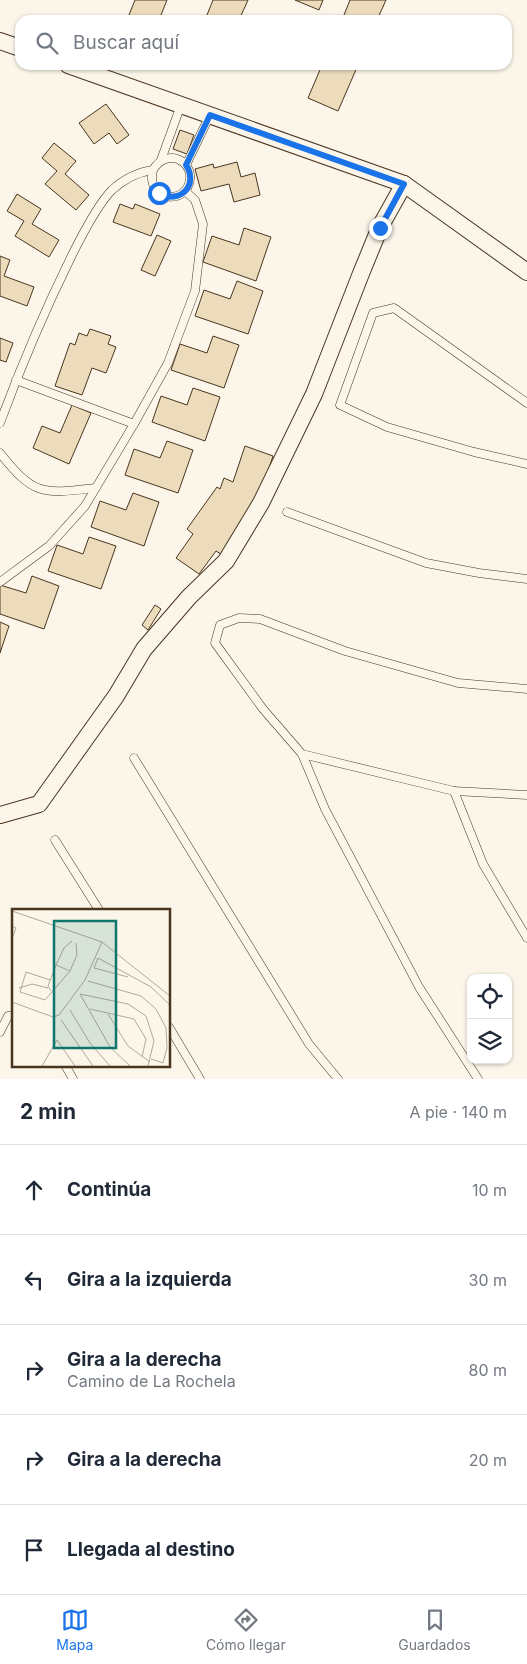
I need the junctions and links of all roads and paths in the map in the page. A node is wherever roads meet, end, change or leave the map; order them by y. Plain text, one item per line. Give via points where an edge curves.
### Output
1 (0, 41) edge
2 (15, 46) edge
3 (82, 70) edge
4 (180, 105) junction
5 (210, 115) junction
6 (162, 160) junction
7 (186, 165) junction
8 (153, 170) junction
9 (404, 184) junction
10 (185, 191) junction
11 (527, 272) edge
12 (16, 380) junction
13 (527, 403) edge
14 (0, 423) edge
15 (134, 424) junction
16 (0, 453) edge
17 (527, 464) edge
18 (95, 488) junction
19 (287, 512) dead end
20 (527, 579) edge
21 (0, 582) edge
22 (527, 689) edge
23 (302, 754) junction
24 (134, 758) dead end
25 (454, 791) junction
26 (527, 795) edge
27 (0, 814) edge
28 (55, 840) dead end
29 (98, 909) edge
30 (527, 938) edge
31 (12, 1015) edge
32 (170, 1029) edge
33 (0, 1032) edge
34 (66, 1066) edge
35 (73, 1079) edge
36 (200, 1079) edge
37 (338, 1079) edge
38 (478, 1079) edge

1 - 2 street
3 - 4 street
4 - 5 street
4 - 6 lane
5 - 7 lane
5 - 9 street
6 - 7 lane via 174,158
6 - 8 lane
7 - 10 lane via 191,176
8 - 10 lane via 152,183 159,193 171,197
8 - 12 lane via 126,180 111,192 85,229
9 - 11 street
9 - 27 street via 380,228 314,394 261,503 226,560 144,649 116,696 39,804
10 - 15 lane via 195,200 203,224 195,291 168,363
12 - 14 lane
12 - 15 lane
13 - 17 lane via 394,308 373,313 340,405 387,427
15 - 18 lane
16 - 18 lane via 28,484 43,490 57,493
18 - 21 lane via 85,506 49,546
19 - 20 lane via 426,563
22 - 23 lane via 458,683 345,651 260,619 239,618 220,626 215,643 221,653
23 - 25 lane
23 - 38 lane via 325,809 419,987
24 - 37 lane via 309,1044
25 - 26 lane
25 - 30 lane via 483,864
28 - 29 lane
31 - 33 lane via 8,1016
32 - 36 lane
34 - 35 lane

